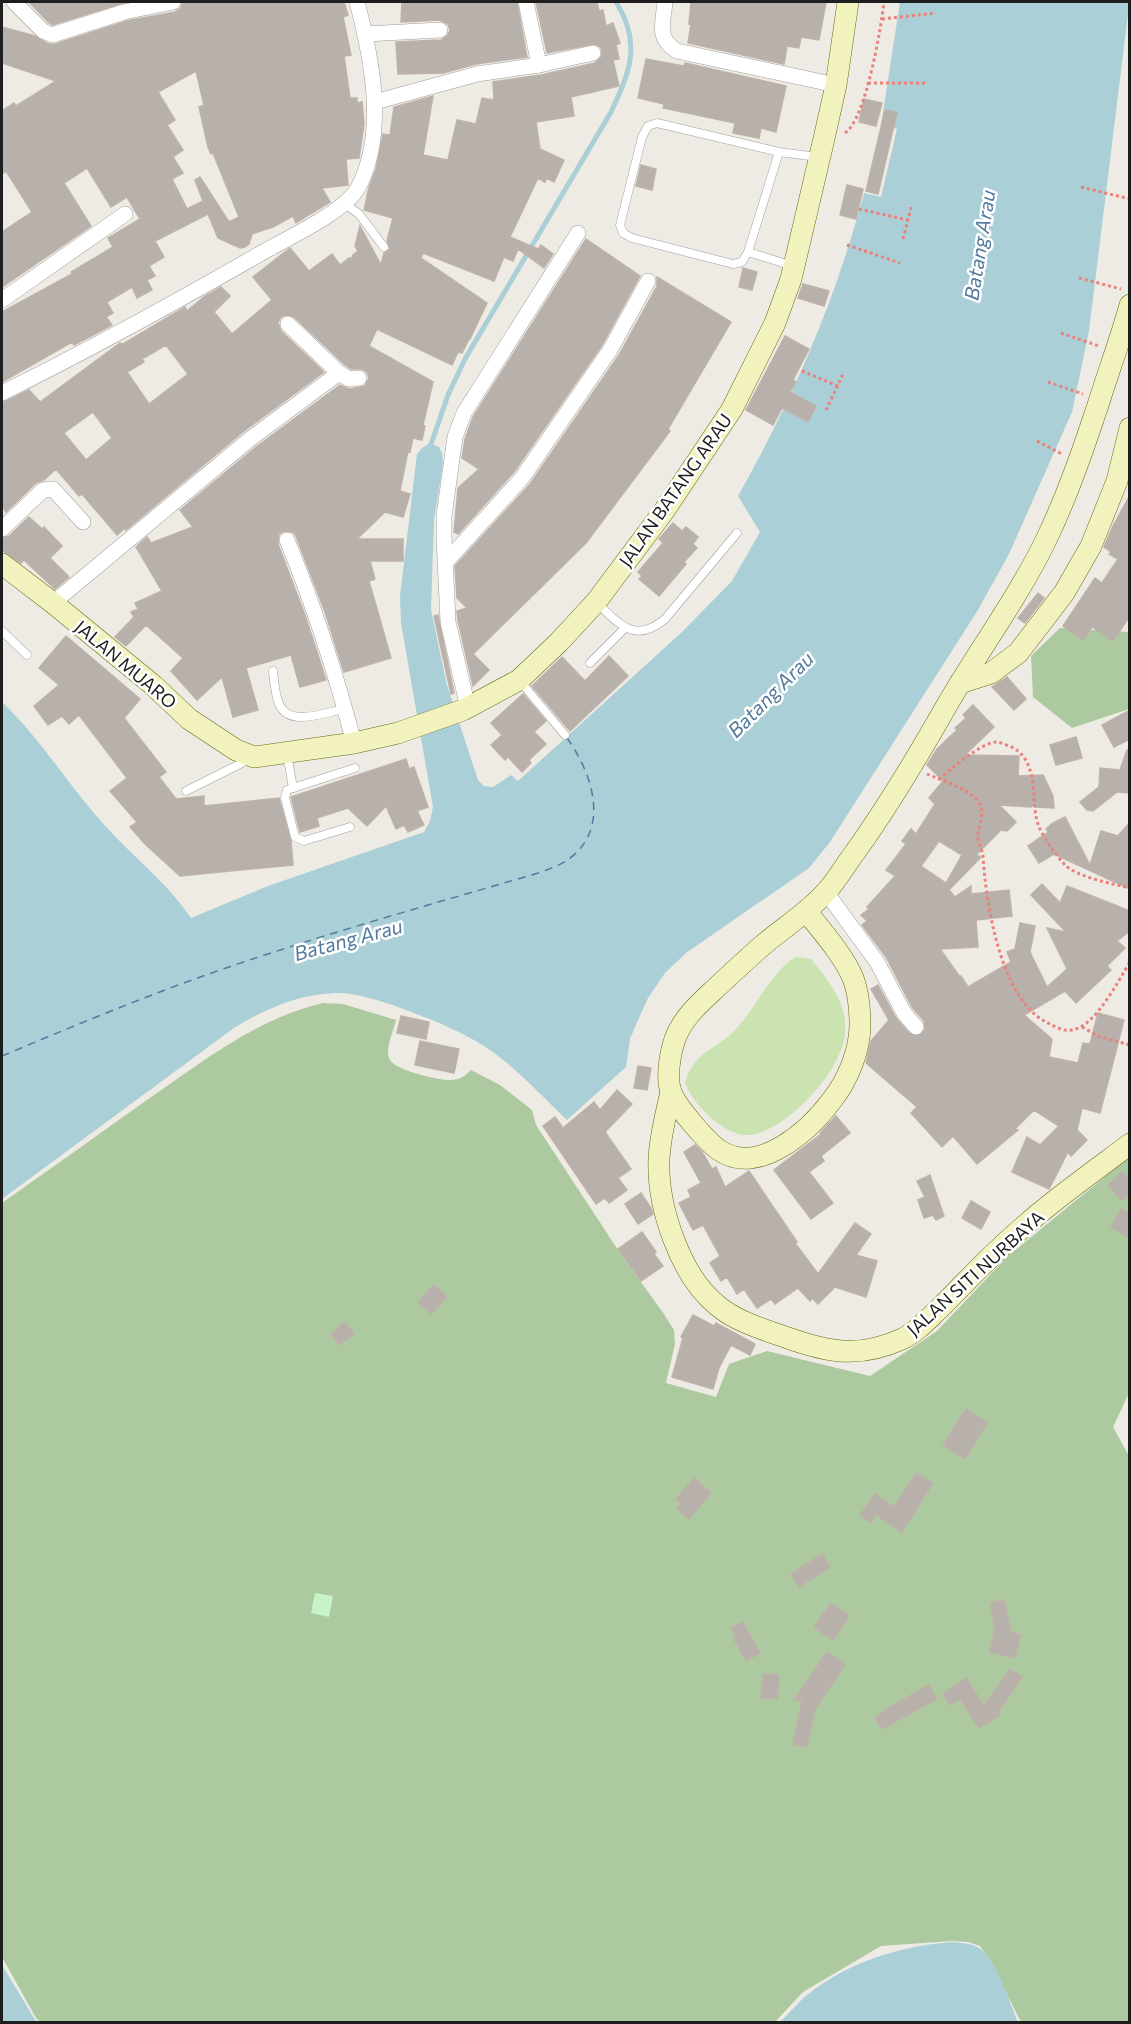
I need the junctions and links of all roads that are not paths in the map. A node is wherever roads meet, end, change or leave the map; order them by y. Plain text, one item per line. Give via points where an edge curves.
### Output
1 (14, 2) edge
2 (174, 2) edge
3 (357, 2) edge
4 (526, 2) edge
5 (665, 2) edge
6 (848, 2) edge
7 (440, 30) dead end
8 (365, 34) junction
9 (592, 53) dead end
10 (539, 65) junction
11 (836, 85) junction
12 (375, 102) junction
13 (821, 150) junction
14 (779, 152) junction
15 (344, 203) junction
16 (124, 214) dead end
17 (578, 233) dead end
18 (384, 247) dead end
19 (748, 252) junction
20 (794, 266) junction
21 (648, 281) dead end
22 (2, 300) edge
23 (1130, 305) edge
24 (288, 324) dead end
25 (339, 373) junction
26 (359, 378) dead end
27 (2, 393) edge
28 (1130, 428) edge
29 (83, 522) dead end
30 (2, 529) edge
31 (737, 533) dead end
32 (288, 540) dead end
33 (445, 563) junction
34 (2, 564) edge
35 (596, 602) junction
36 (53, 603) junction
37 (624, 629) junction
38 (2, 631) edge
39 (27, 655) dead end
40 (590, 663) dead end
41 (273, 671) dead end
42 (519, 680) junction
43 (960, 682) junction
44 (345, 708) junction
45 (465, 709) junction
46 (565, 735) dead end
47 (354, 743) junction
48 (287, 753) junction
49 (254, 757) junction
50 (356, 768) dead end
51 (293, 788) junction
52 (186, 791) dead end
53 (351, 827) dead end
54 (826, 892) junction
55 (806, 911) junction
56 (916, 1027) dead end
57 (671, 1092) junction
58 (1130, 1144) edge

1 - 2 street via 52,35 124,12
3 - 8 street
4 - 10 street
5 - 11 street via 662,33 666,44 677,51
6 - 11 street, JALAN BATANG ARAU
7 - 8 street
8 - 12 street
9 - 10 street
10 - 12 street via 477,74
11 - 13 street, JALAN BATANG ARAU
12 - 15 street via 371,150 364,175
13 - 14 lane
13 - 20 street, JALAN BATANG ARAU
14 - 19 lane
14 - 19 lane via 657,123 648,126 642,137 620,225 623,233 733,264 742,262
15 - 18 lane via 359,214
15 - 27 street via 94,347
16 - 22 street
17 - 33 street via 458,425 444,516
19 - 20 lane
20 - 35 street, JALAN BATANG ARAU via 775,323 732,409 664,511
21 - 33 street via 610,350 522,478
23 - 43 street via 1080,462 1045,543 999,625
24 - 25 street
25 - 26 street via 349,379
25 - 36 street via 250,439
28 - 43 street via 1117,481 1091,546 1064,593 1018,653 991,673
29 - 30 street via 53,489 47,489
31 - 37 lane via 656,627 643,631
32 - 44 street
33 - 45 street via 448,622
34 - 36 street, JALAN MUARO
35 - 37 lane
35 - 42 street, JALAN BATANG ARAU
36 - 49 street, JALAN MUARO via 189,719 236,750
37 - 40 lane
38 - 39 lane
41 - 44 lane via 279,705 286,714 295,718
42 - 45 street, JALAN BATANG ARAU
42 - 46 lane
43 - 54 street via 873,826
44 - 47 street
45 - 47 street, JALAN BATANG ARAU via 398,733
47 - 48 street, JALAN BATANG ARAU
48 - 49 street, JALAN BATANG ARAU
48 - 51 lane
49 - 52 lane
50 - 51 lane
51 - 53 lane via 287,790 285,798 295,837 304,841
54 - 55 street
54 - 56 street via 877,962 904,1013
55 - 57 street via 688,1015 669,1059
55 - 57 street via 853,978 858,999 860,1026 856,1052 832,1100 799,1134 772,1153 749,1158 717,1149
57 - 58 street, JALAN SITI NURBAYA via 660,1137 662,1190 675,1246 701,1290 740,1319 834,1352 867,1351 904,1339 1012,1237

